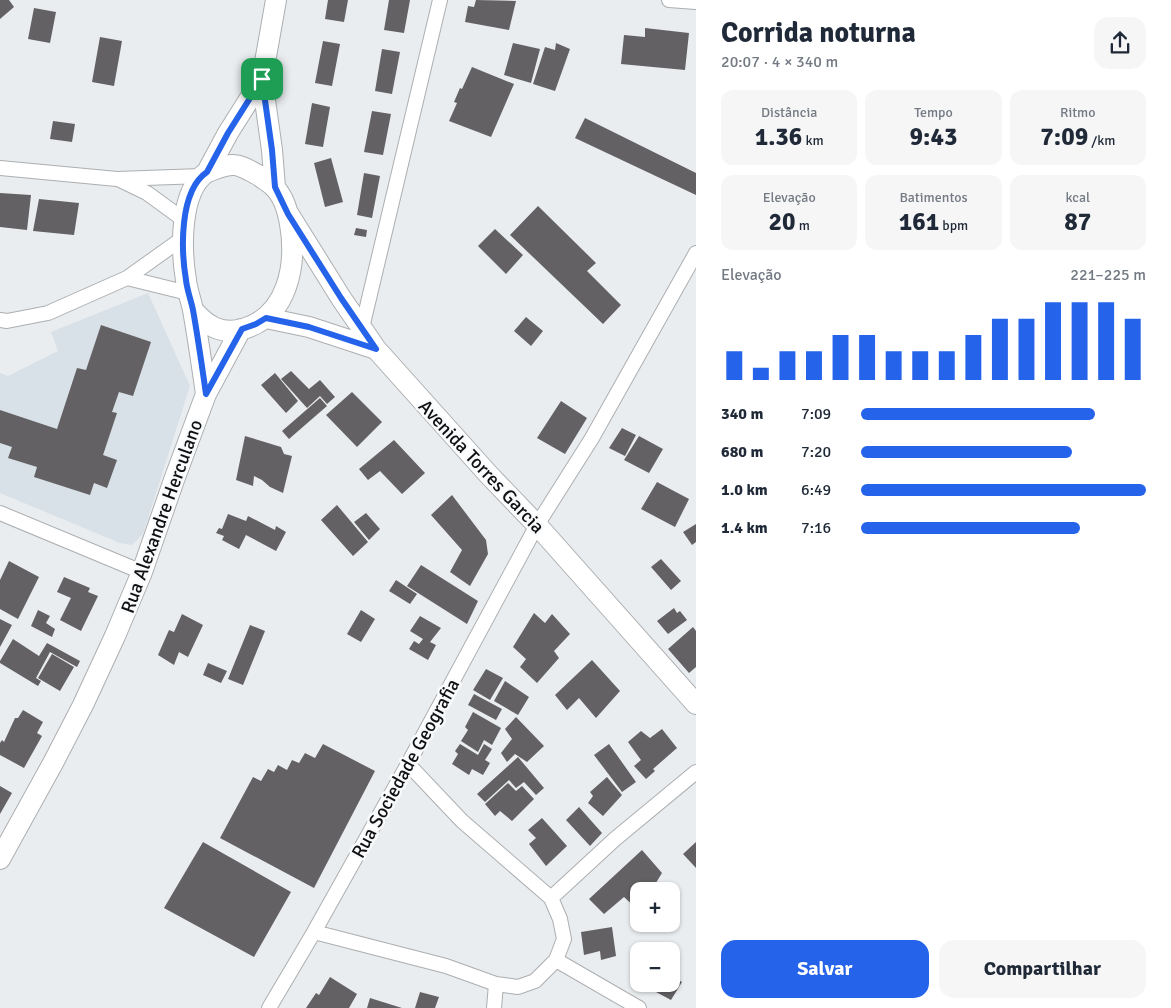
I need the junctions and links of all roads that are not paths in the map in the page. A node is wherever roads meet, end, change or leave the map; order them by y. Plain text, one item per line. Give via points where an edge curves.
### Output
1 (276, 0) edge
2 (440, 0) edge
3 (670, 0) edge
4 (696, 2) edge
5 (262, 79) junction
6 (0, 168) edge
7 (205, 174) junction
8 (117, 179) junction
9 (275, 187) junction
10 (288, 214) junction
11 (184, 229) junction
12 (696, 253) edge
13 (127, 278) junction
14 (191, 301) junction
15 (266, 318) junction
16 (0, 320) edge
17 (362, 328) junction
18 (242, 329) junction
19 (376, 349) junction
20 (206, 394) junction
21 (0, 513) edge
22 (537, 525) junction
23 (142, 572) junction
24 (696, 704) edge
25 (408, 764) junction
26 (696, 772) edge
27 (0, 859) edge
28 (552, 898) junction
29 (314, 932) junction
30 (556, 960) junction
31 (496, 984) junction
32 (269, 1008) edge
33 (494, 1008) edge
34 (639, 1008) edge

1 - 5 main road
2 - 17 street
3 - 4 street
5 - 7 main road, Rua Alexandre Herculano
5 - 9 main road
6 - 8 street
7 - 8 street
7 - 9 main road via 222,166 234,165 247,169
7 - 11 main road, Rua Alexandre Herculano via 186,206
8 - 11 street via 146,193
9 - 10 main road
10 - 15 main road via 292,238 290,274 278,304
10 - 17 main road, Avenida Torres Garcia
11 - 13 street
11 - 14 main road, Rua Alexandre Herculano via 186,279
12 - 22 street, Rua Sociedade Geografia via 592,438
13 - 14 street
13 - 16 street via 48,313
14 - 18 main road via 201,319 213,328
14 - 20 main road, Rua Alexandre Herculano
15 - 18 main road
15 - 19 main road via 309,327
17 - 19 main road, Avenida Torres Garcia
18 - 20 main road
19 - 22 main road, Avenida Torres Garcia
20 - 23 main road, Rua Alexandre Herculano
21 - 23 street
22 - 24 main road, Avenida Torres Garcia
22 - 25 street, Rua Sociedade Geografia
23 - 27 main road, Rua Alexandre Herculano via 85,700
25 - 28 street via 462,822
25 - 29 street, Rua Sociedade Geografia
26 - 28 street via 615,838
28 - 30 street via 564,938
29 - 31 street via 446,966
29 - 32 street, Rua Sociedade Geografia
30 - 31 street via 535,981 518,987
30 - 34 street
31 - 33 street

